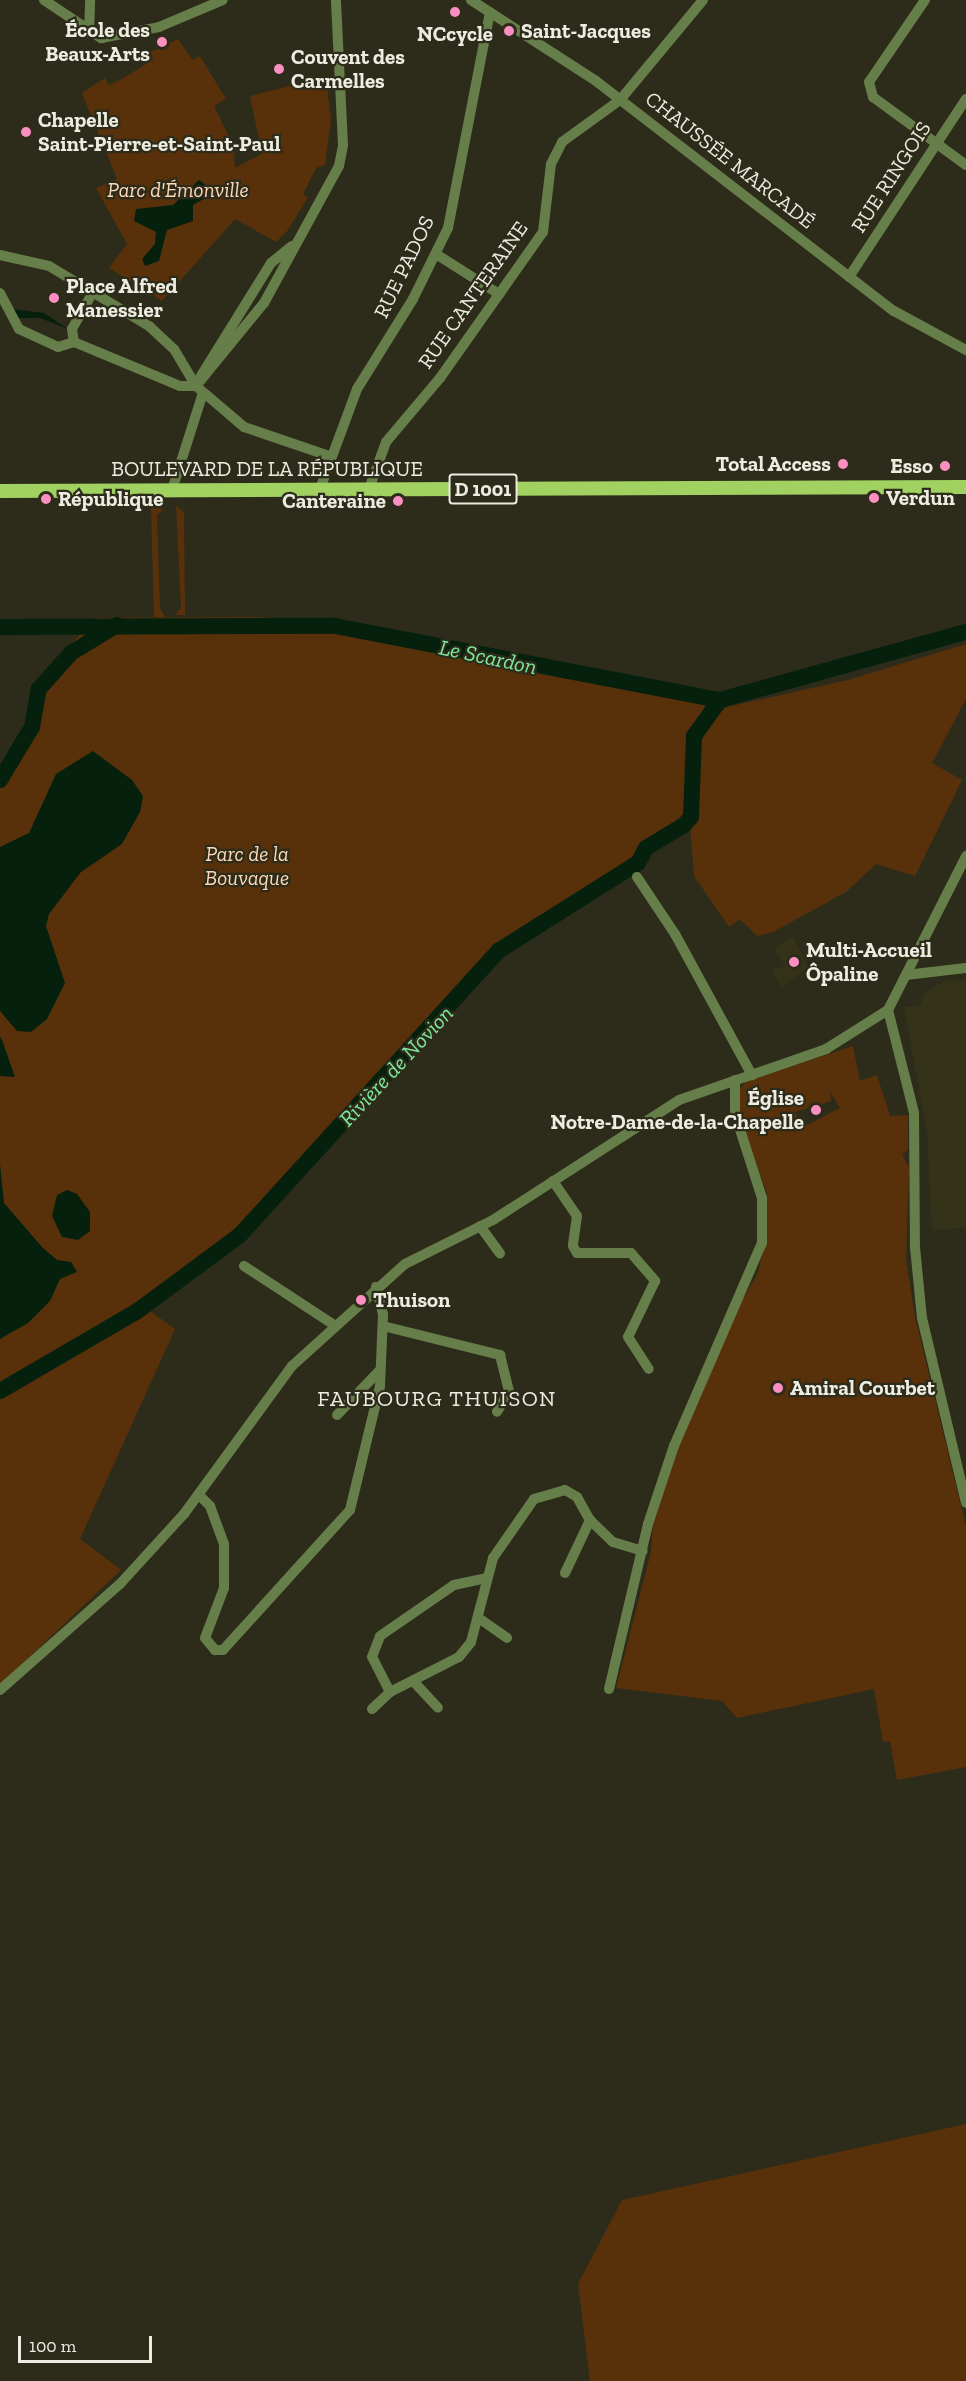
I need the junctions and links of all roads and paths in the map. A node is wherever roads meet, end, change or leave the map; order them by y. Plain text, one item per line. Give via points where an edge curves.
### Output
1 (44, 0) edge
2 (90, 0) edge
3 (223, 0) edge
4 (336, 0) edge
5 (471, 0) edge
6 (703, 0) edge
7 (925, 0) edge
8 (487, 7) edge
9 (92, 34) junction
10 (966, 99) edge
11 (620, 100) junction
12 (935, 146) junction
13 (966, 165) edge
14 (436, 254) junction
15 (0, 255) edge
16 (849, 277) junction
17 (93, 292) junction
18 (0, 293) edge
19 (499, 294) junction
20 (4, 310) edge
21 (74, 342) junction
22 (966, 350) edge
23 (199, 389) junction
24 (329, 456) junction
25 (966, 487) edge
26 (320, 489) junction
27 (369, 489) junction
28 (172, 490) junction
29 (0, 491) edge
30 (966, 494) edge
31 (0, 500) edge
32 (966, 856) edge
33 (637, 877) dead end
34 (966, 968) edge
35 (906, 975) junction
36 (888, 1010) junction
37 (752, 1075) junction
38 (735, 1080) junction
39 (553, 1181) junction
40 (480, 1226) junction
41 (500, 1254) dead end
42 (244, 1266) dead end
43 (376, 1287) junction
44 (334, 1325) junction
45 (383, 1326) junction
46 (648, 1369) dead end
47 (380, 1370) junction
48 (497, 1412) dead end
49 (337, 1415) dead end
50 (199, 1495) junction
51 (966, 1503) edge
52 (590, 1520) junction
53 (643, 1551) junction
54 (565, 1574) dead end
55 (488, 1578) junction
56 (480, 1619) junction
57 (507, 1638) dead end
58 (414, 1682) junction
59 (609, 1689) dead end
60 (0, 1690) edge
61 (390, 1692) junction
62 (438, 1708) dead end
63 (372, 1709) dead end

1 - 9 street
2 - 9 street
3 - 9 street via 159,27 124,36
4 - 23 street via 343,145 339,166 252,322
5 - 8 street, CHAUSSÉE MARCADÉ
6 - 11 street, RUE CANTERAINE
7 - 12 street via 869,82 873,97
8 - 11 street, CHAUSSÉE MARCADÉ
8 - 14 street, RUE PADOS via 475,109 448,228
10 - 12 street, RUE RINGOIS
11 - 16 street, CHAUSSÉE MARCADÉ
11 - 19 street, RUE CANTERAINE via 577,128 555,151 543,232
12 - 13 street
12 - 16 street, RUE RINGOIS
14 - 19 street
14 - 24 street, RUE PADOS via 357,389
15 - 17 street via 42,263
16 - 22 street, CHAUSSÉE MARCADÉ via 905,318
17 - 21 street via 72,329
17 - 23 street via 174,349
18 - 20 street
19 - 27 street, RUE CANTERAINE via 440,378 386,442
20 - 21 street via 19,329 58,347
21 - 23 street via 180,386
23 - 24 street via 244,427
23 - 28 street
24 - 26 street, RUE PADOS
25 - 27 main road, BOULEVARD DE LA RÉPUBLIQUE / D 1001
26 - 27 main road, BOULEVARD DE LA RÉPUBLIQUE / D 1001
26 - 28 main road, BOULEVARD DE LA RÉPUBLIQUE / D 1001
28 - 29 main road, BOULEVARD DE LA RÉPUBLIQUE / D 1001
30 - 31 main road, BOULEVARD DE LA RÉPUBLIQUE / D 1001
32 - 35 street
33 - 37 street via 675,934
34 - 35 street
35 - 36 street
36 - 37 street via 826,1049
36 - 51 street via 914,1113 915,1247 922,1318
37 - 38 street
38 - 39 street via 679,1100
38 - 53 street via 735,1114 762,1198 762,1243 757,1265 690,1401
39 - 40 street
39 - 46 street via 577,1216 573,1246 577,1253 631,1253 655,1281 628,1337
40 - 41 street
40 - 43 street via 418,1256
42 - 44 street
43 - 44 street
43 - 45 street
44 - 50 street via 265,1398
45 - 47 street
45 - 48 street via 500,1355 508,1371 509,1391
47 - 49 street
47 - 50 street via 350,1510 223,1650 215,1650 206,1638 225,1579 224,1544 210,1506
50 - 60 street via 120,1584
52 - 53 street via 613,1542
52 - 54 street
52 - 55 street via 578,1497 565,1490 534,1498 493,1558
53 - 59 street
55 - 56 street
55 - 61 street via 454,1585 380,1636 372,1657
56 - 57 street
56 - 58 street via 459,1657
58 - 61 street
58 - 62 street
61 - 63 street

